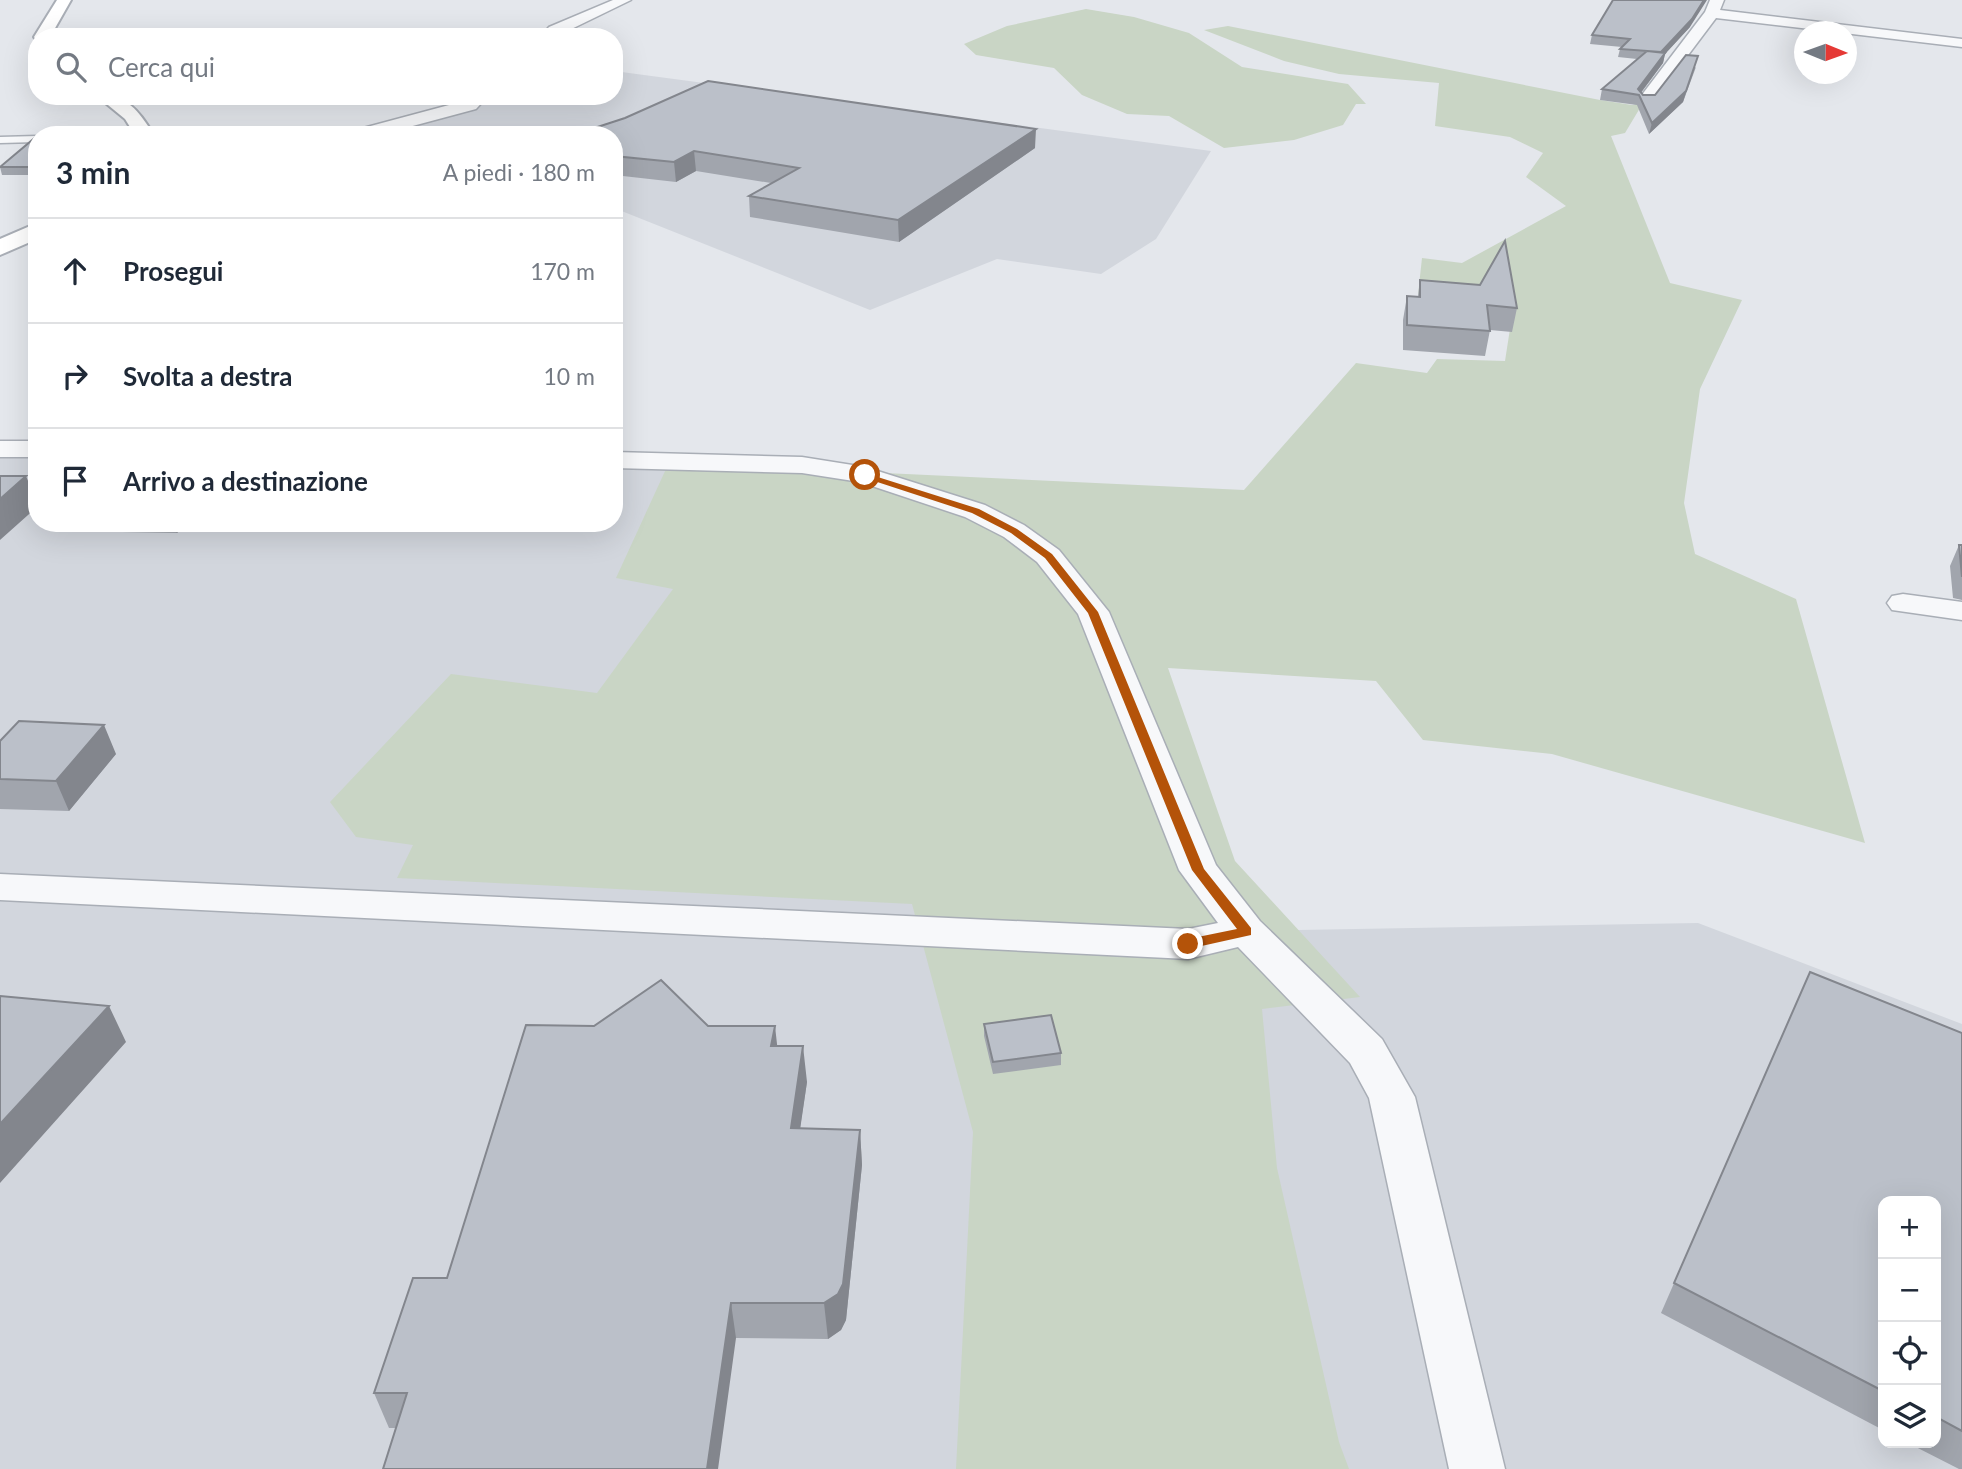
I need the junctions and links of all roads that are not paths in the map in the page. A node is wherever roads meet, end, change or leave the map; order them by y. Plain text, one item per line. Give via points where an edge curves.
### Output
1 (64, 0) edge
2 (624, 0) edge
3 (1715, 7) edge
4 (47, 28) edge
5 (559, 28) edge
6 (1962, 43) edge
7 (1646, 100) edge
8 (118, 105) edge
9 (470, 105) edge
10 (140, 126) edge
11 (399, 126) edge
12 (28, 139) edge
13 (0, 141) edge
14 (28, 234) edge
15 (0, 248) edge
16 (0, 449) edge
17 (28, 449) edge
18 (623, 460) edge
19 (1903, 603) dead end
20 (1962, 611) edge
21 (0, 887) edge
22 (1246, 931) junction
23 (1477, 1469) edge

1 - 4 main road
2 - 5 street
3 - 6 street
3 - 7 street
8 - 10 main road
9 - 11 street
12 - 13 lane
14 - 15 main road
16 - 17 street
18 - 22 street via 802,466 865,475 975,511 1023,537 1048,556 1093,612 1198,870
19 - 20 street
21 - 22 street via 1188,944
22 - 23 street via 1366,1051 1392,1097

